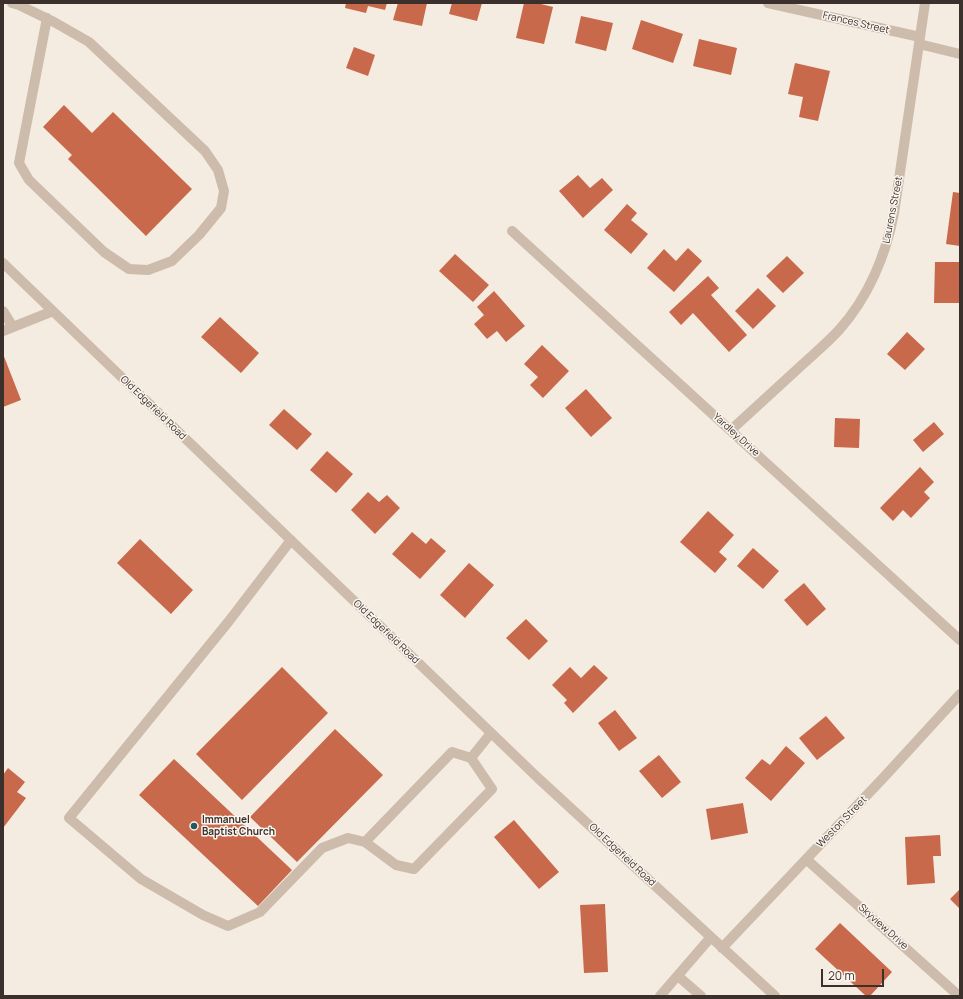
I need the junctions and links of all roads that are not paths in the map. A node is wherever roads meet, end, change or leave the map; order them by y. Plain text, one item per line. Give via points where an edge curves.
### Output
1 (12, 3) edge
2 (768, 3) edge
3 (925, 3) edge
4 (47, 18) junction
5 (919, 40) junction
6 (960, 54) edge
7 (512, 231) dead end
8 (3, 263) edge
9 (3, 311) edge
10 (53, 311) junction
11 (8, 329) edge
12 (731, 430) junction
13 (291, 540) junction
14 (960, 640) edge
15 (960, 694) edge
16 (491, 733) junction
17 (471, 758) junction
18 (365, 842) junction
19 (806, 859) junction
20 (711, 937) junction
21 (722, 948) junction
22 (678, 976) junction
23 (660, 996) edge
24 (701, 996) edge
25 (775, 996) edge
26 (959, 996) edge

1 - 4 street
2 - 5 street, Frances Street
3 - 5 street, Laurens Street
4 - 4 street via 89,42 205,151 218,170 224,192 221,208 200,235 172,261 148,270 129,269 104,252 29,180 19,163
5 - 6 street, Frances Street
5 - 12 street, Laurens Street via 890,231 882,258 870,283 839,330
7 - 12 street, Yardley Drive
8 - 10 street, Old Edgefield Road
9 - 11 street
10 - 11 street
10 - 13 street, Old Edgefield Road
12 - 14 street, Yardley Drive
13 - 16 street, Old Edgefield Road
13 - 18 street via 229,621 69,818 141,879 203,915 228,926 260,912 322,848 348,838
15 - 19 street, Weston Street
16 - 17 street
16 - 20 street, Old Edgefield Road
17 - 18 street via 452,752
17 - 18 street via 492,789 414,869 396,865
19 - 21 street, Weston Street
19 - 26 street, Skyview Drive
20 - 21 street, Old Edgefield Road
20 - 22 street
21 - 25 street, Old Edgefield Road
22 - 23 street
22 - 24 street

